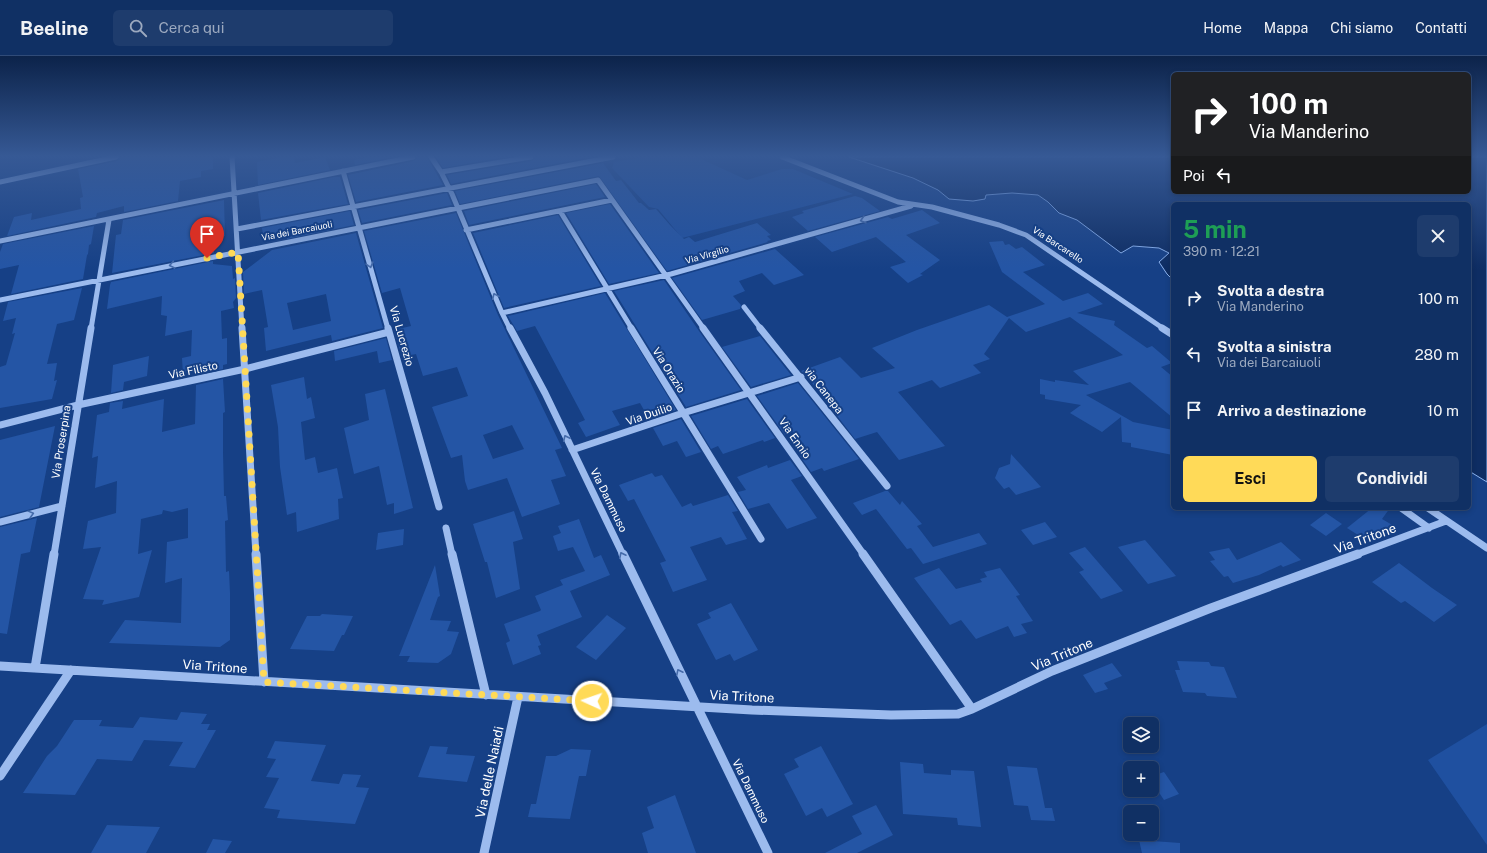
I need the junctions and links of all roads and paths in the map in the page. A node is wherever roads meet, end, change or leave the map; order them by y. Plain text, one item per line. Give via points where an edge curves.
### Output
1 (228, 194) edge
2 (234, 194) edge
3 (350, 194) edge
4 (420, 194) edge
5 (451, 194) edge
6 (527, 194) edge
7 (608, 194) edge
8 (876, 194) edge
9 (612, 200) junction
10 (914, 205) junction
11 (353, 206) junction
12 (457, 208) junction
13 (560, 211) junction
14 (109, 220) junction
15 (359, 228) junction
16 (237, 229) junction
17 (466, 230) junction
18 (0, 241) edge
19 (238, 252) junction
20 (666, 275) junction
21 (99, 280) junction
22 (607, 289) junction
23 (0, 300) edge
24 (744, 307) dead end
25 (502, 313) junction
26 (389, 332) junction
27 (1171, 334) edge
28 (245, 369) junction
29 (801, 377) junction
30 (750, 393) junction
31 (78, 405) junction
32 (683, 413) junction
33 (0, 425) edge
34 (572, 450) junction
35 (887, 486) dead end
36 (62, 506) junction
37 (439, 507) dead end
38 (1404, 510) edge
39 (1431, 510) edge
40 (1446, 521) junction
41 (0, 522) edge
42 (446, 528) dead end
43 (1429, 528) junction
44 (761, 539) dead end
45 (1487, 548) edge
46 (0, 666) edge
47 (35, 668) junction
48 (71, 670) junction
49 (264, 682) junction
50 (486, 695) junction
51 (518, 697) junction
52 (696, 707) junction
53 (972, 710) junction
54 (0, 776) edge
55 (484, 853) edge
56 (768, 853) edge

1 - 14 street
2 - 16 street
3 - 11 street, Via Lucrezio
4 - 11 street
5 - 12 street, Via Dammuso
6 - 12 street, Via dei Barcaiuoli
7 - 9 street, Via Ennio
8 - 10 street, Via Barcarello
9 - 13 street
9 - 20 street, Via Ennio
10 -> 20 street, Via Virgilio
10 - 27 street, Via Barcarello via 970,217 1026,235
11 - 15 street, Via Lucrezio
11 - 16 street
12 - 15 street, Via dei Barcaiuoli
12 - 17 street, Via Dammuso
13 - 17 street
13 - 22 street, Via Orazio
14 - 18 street
14 - 21 street, Via Proserpina
15 - 19 street, Via dei Barcaiuoli
15 -> 26 street, Via Lucrezio
16 - 19 street
25 -> 17 street, Via Dammuso
19 -> 21 street, Via dei Barcaiuoli
19 - 28 street
20 - 22 street, Via Virgilio
20 - 30 street, Via Ennio
21 - 23 street, Via dei Barcaiuoli
21 - 31 street, Via Proserpina
22 - 25 street, Via Virgilio
22 - 32 street, Via Orazio
24 - 29 street, via Canepa
34 -> 25 street, Via Dammuso
26 - 28 street, Via Filisto
26 - 37 street, Via Lucrezio
28 - 31 street, Via Filisto
28 - 49 street
29 - 30 street, Via Duilio
29 - 35 street, via Canepa
30 - 32 street, Via Duilio
30 - 53 street, Via Ennio
31 - 33 street, Via Filisto
31 - 36 street, Via Proserpina
32 - 34 street, Via Duilio
32 - 44 street, Via Orazio
52 -> 34 street, Via Dammuso
41 -> 36 street
36 - 47 street, Via Proserpina
38 - 43 street
39 - 40 street
40 - 43 street, Via Tritone
40 - 45 street
42 - 50 street
43 - 53 street, Via Tritone via 1211,608 1059,668
46 - 47 street, Via Tritone
47 - 48 street, Via Tritone
48 - 49 street, Via Tritone
48 - 54 street
49 - 50 street, Via Tritone
50 - 51 street, Via Tritone
51 - 52 street, Via Tritone
51 - 55 street, Via delle Naiadi
52 - 53 street, Via Tritone via 891,715 958,714
52 - 56 street, Via Dammuso

